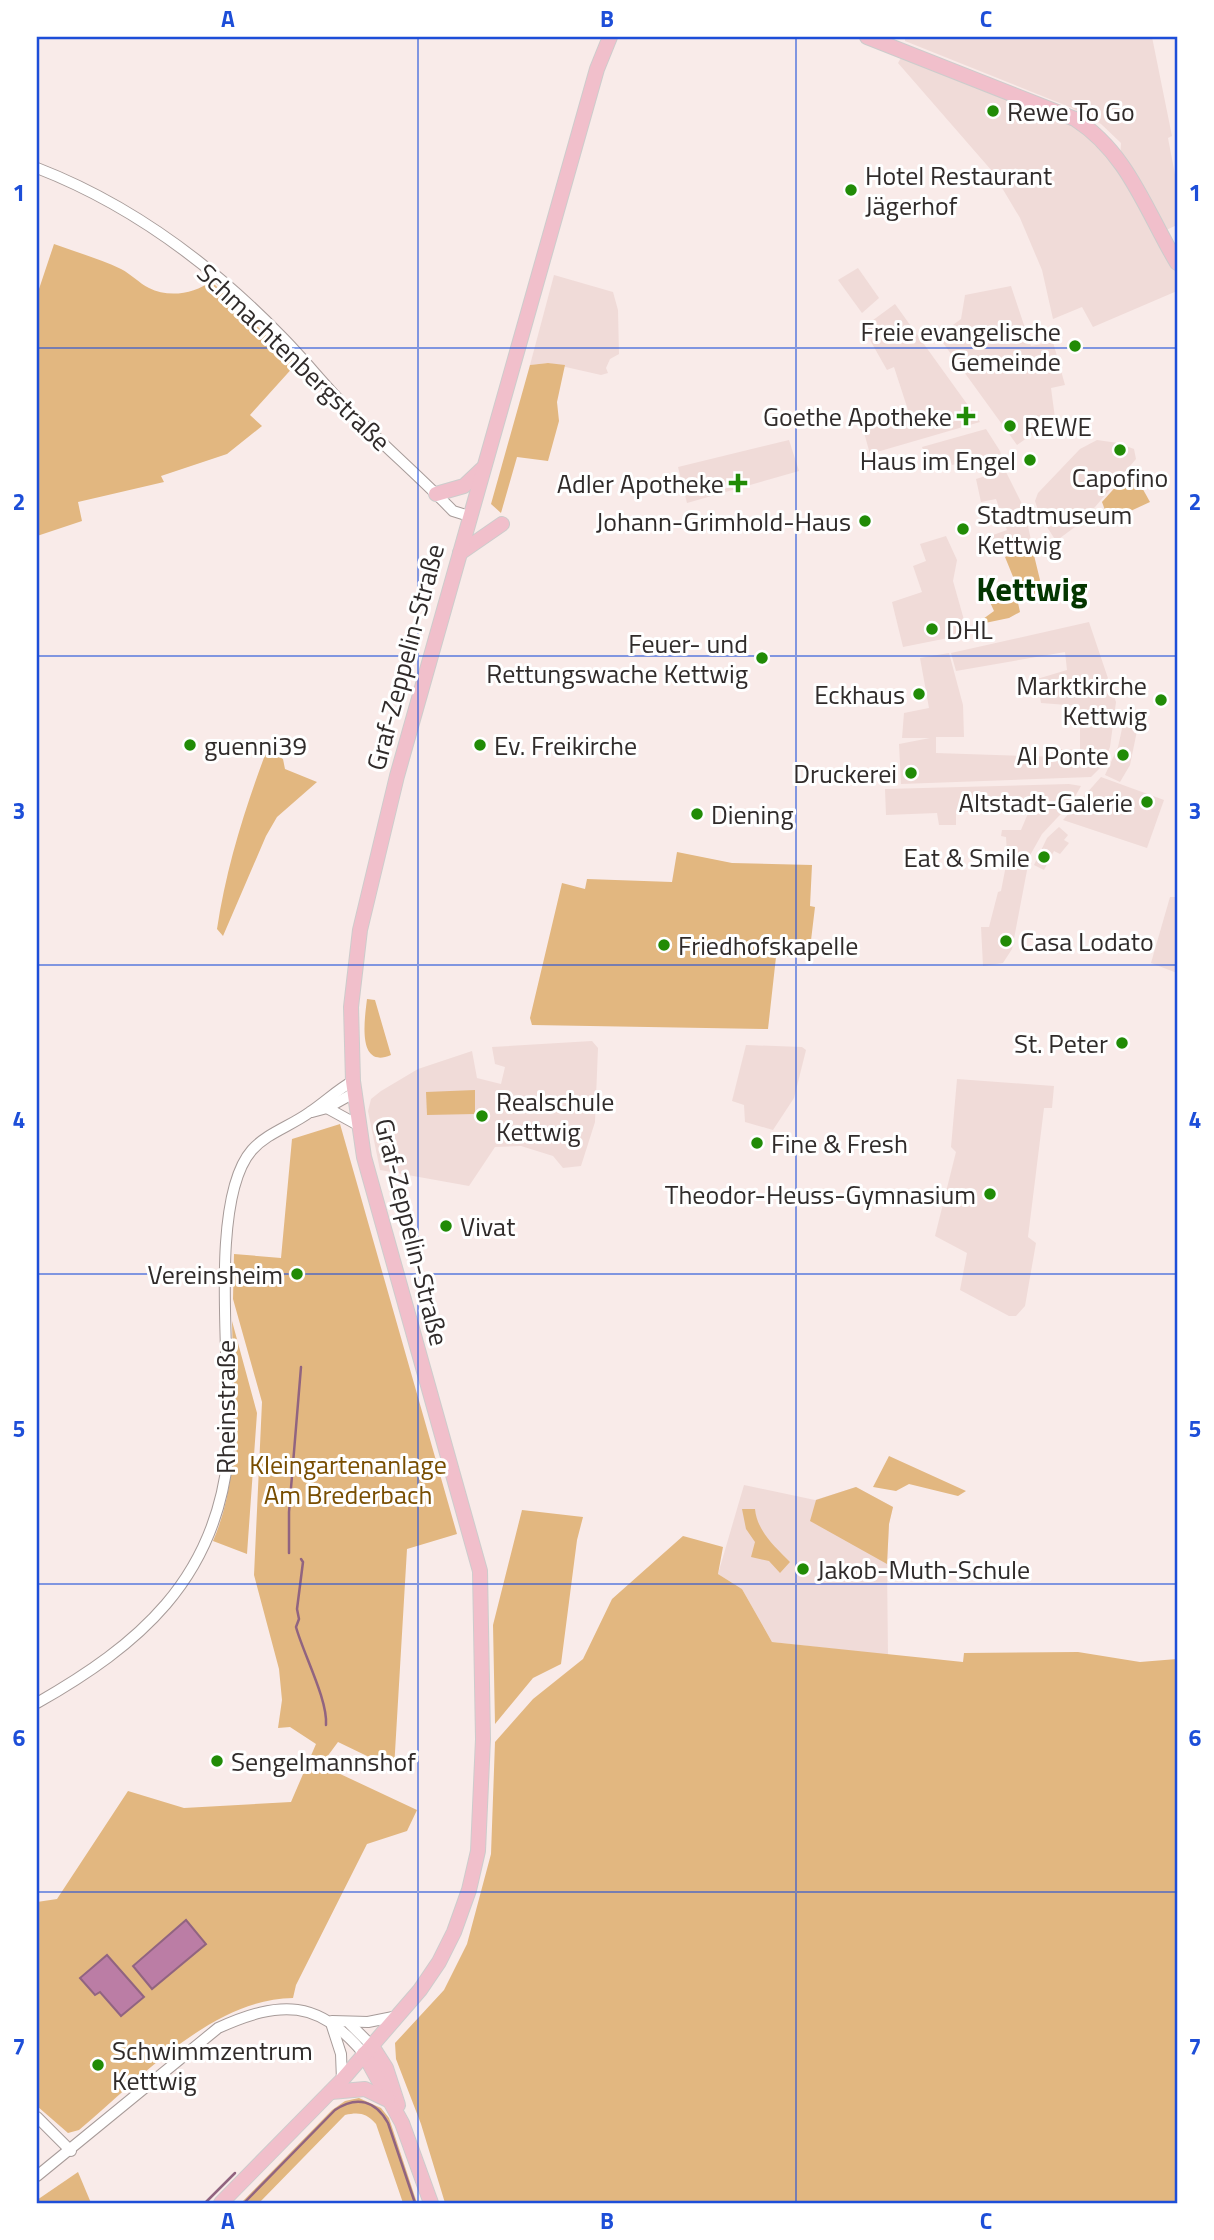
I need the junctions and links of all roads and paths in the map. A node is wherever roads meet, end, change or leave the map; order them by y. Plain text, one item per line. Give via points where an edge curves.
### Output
1 (610, 37) edge
2 (867, 37) edge
3 (37, 168) edge
4 (1177, 262) edge
5 (483, 468) junction
6 (436, 494) junction
7 (469, 516) junction
8 (502, 524) dead end
9 (460, 553) junction
10 (354, 1087) junction
11 (327, 1108) junction
12 (312, 1111) junction
13 (358, 1125) junction
14 (37, 1703) edge
15 (401, 2015) junction
16 (330, 2021) junction
17 (350, 2024) junction
18 (368, 2050) junction
19 (342, 2080) junction
20 (331, 2092) junction
21 (388, 2100) junction
22 (37, 2117) edge
23 (402, 2123) junction
24 (71, 2151) junction
25 (37, 2176) edge
26 (221, 2203) edge
27 (431, 2203) edge

1 - 5 main road, Graf-Zeppelin-Straße
2 - 4 main road via 1092,130 1124,165
3 - 6 street, Schmachtenbergstraße via 133,216 209,269
5 - 6 main road via 464,486
5 - 7 main road, Graf-Zeppelin-Straße
6 - 7 street, Schmachtenbergstraße via 453,511
7 - 9 main road, Graf-Zeppelin-Straße
8 - 9 main road
9 - 10 main road, Graf-Zeppelin-Straße via 397,776 360,930 351,1007
10 - 11 street, Rheinstraße
10 - 12 street, Rheinstraße via 324,1099
10 - 13 main road, Graf-Zeppelin-Straße
11 - 12 street, Rheinstraße
11 - 13 street
12 - 14 street, Rheinstraße via 258,1144 233,1183 226,1253 228,1456 225,1486 198,1560 169,1603 134,1639
13 - 15 main road, Graf-Zeppelin-Straße via 482,1593 478,1851 454,1931 439,1962
15 - 17 street
15 - 18 main road, Graf-Zeppelin-Straße
16 - 17 street
16 - 18 street
16 - 19 street via 341,2054
16 - 24 street via 303,2010 273,2008 218,2028
17 - 18 street
18 - 19 main road, Graf-Zeppelin-Straße
18 - 21 main road
18 - 23 main road via 396,2093
19 - 20 main road, Graf-Zeppelin-Straße
20 - 21 main road via 365,2089
20 - 26 main road, Graf-Zeppelin-Straße
21 - 23 main road
22 - 24 street
23 - 27 main road
24 - 25 street

